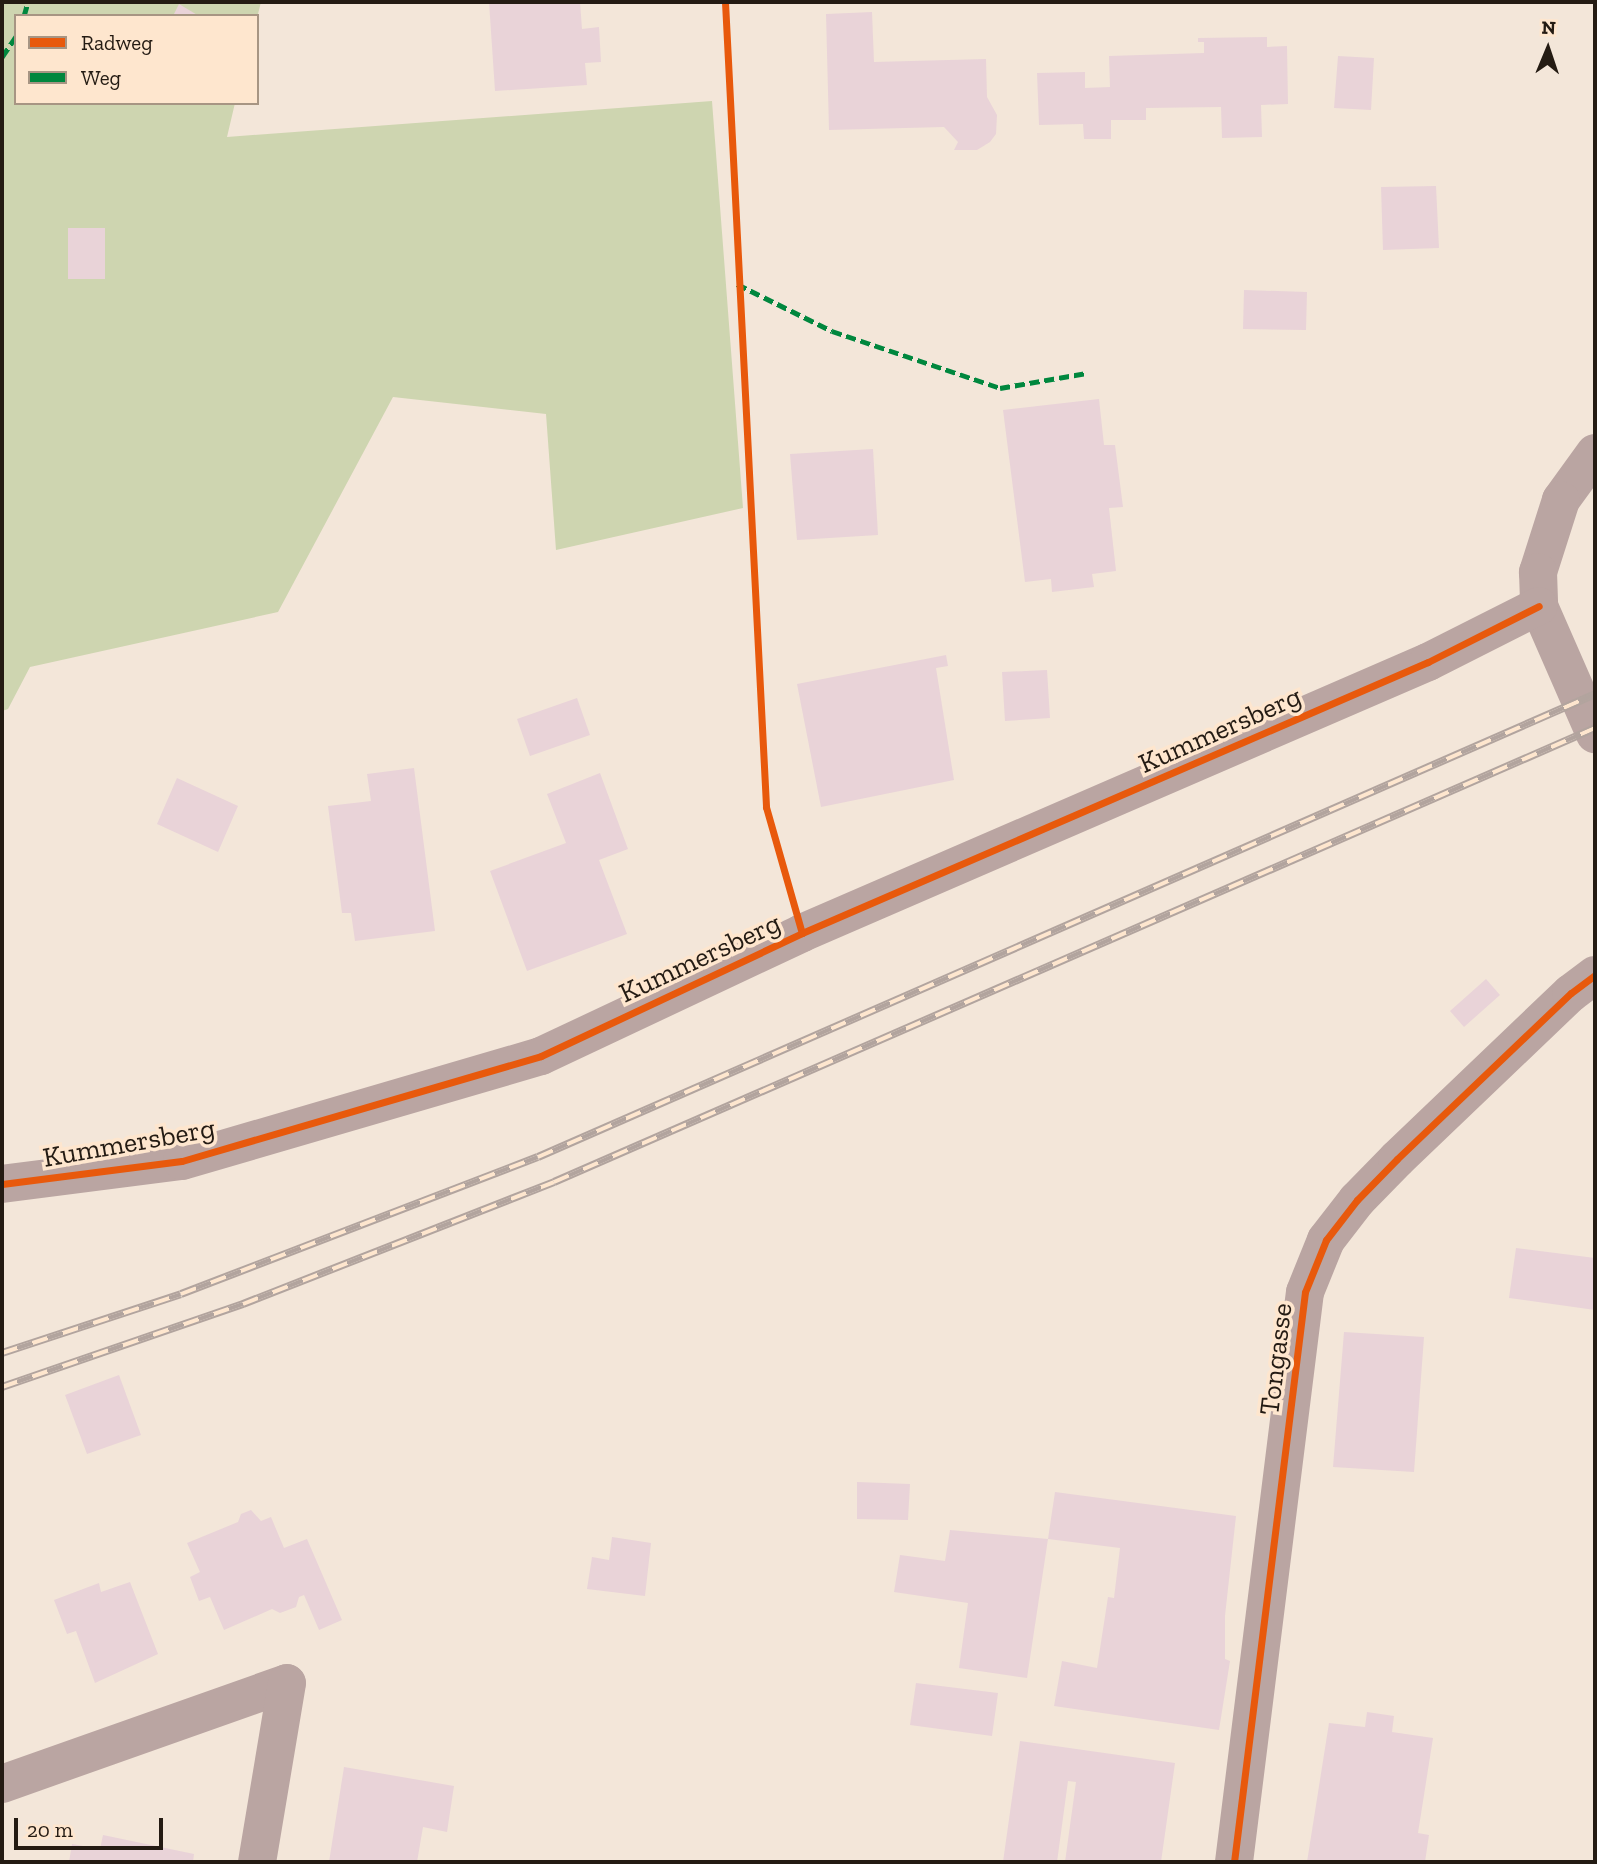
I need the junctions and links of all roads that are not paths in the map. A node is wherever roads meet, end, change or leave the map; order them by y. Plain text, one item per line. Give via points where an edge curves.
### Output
1 (1595, 453) edge
2 (1539, 606) junction
3 (1595, 734) edge
4 (1595, 975) edge
5 (2, 1184) edge
6 (2, 1784) edge
7 (257, 1862) edge
8 (1234, 1862) edge

1 - 2 street via 1561,500 1538,572
2 - 3 street
2 - 5 street, Kummersberg via 1415,667 802,933 541,1056 182,1161
4 - 8 street, Tongasse via 1398,1158 1326,1240 1306,1292
6 - 7 street via 287,1683

